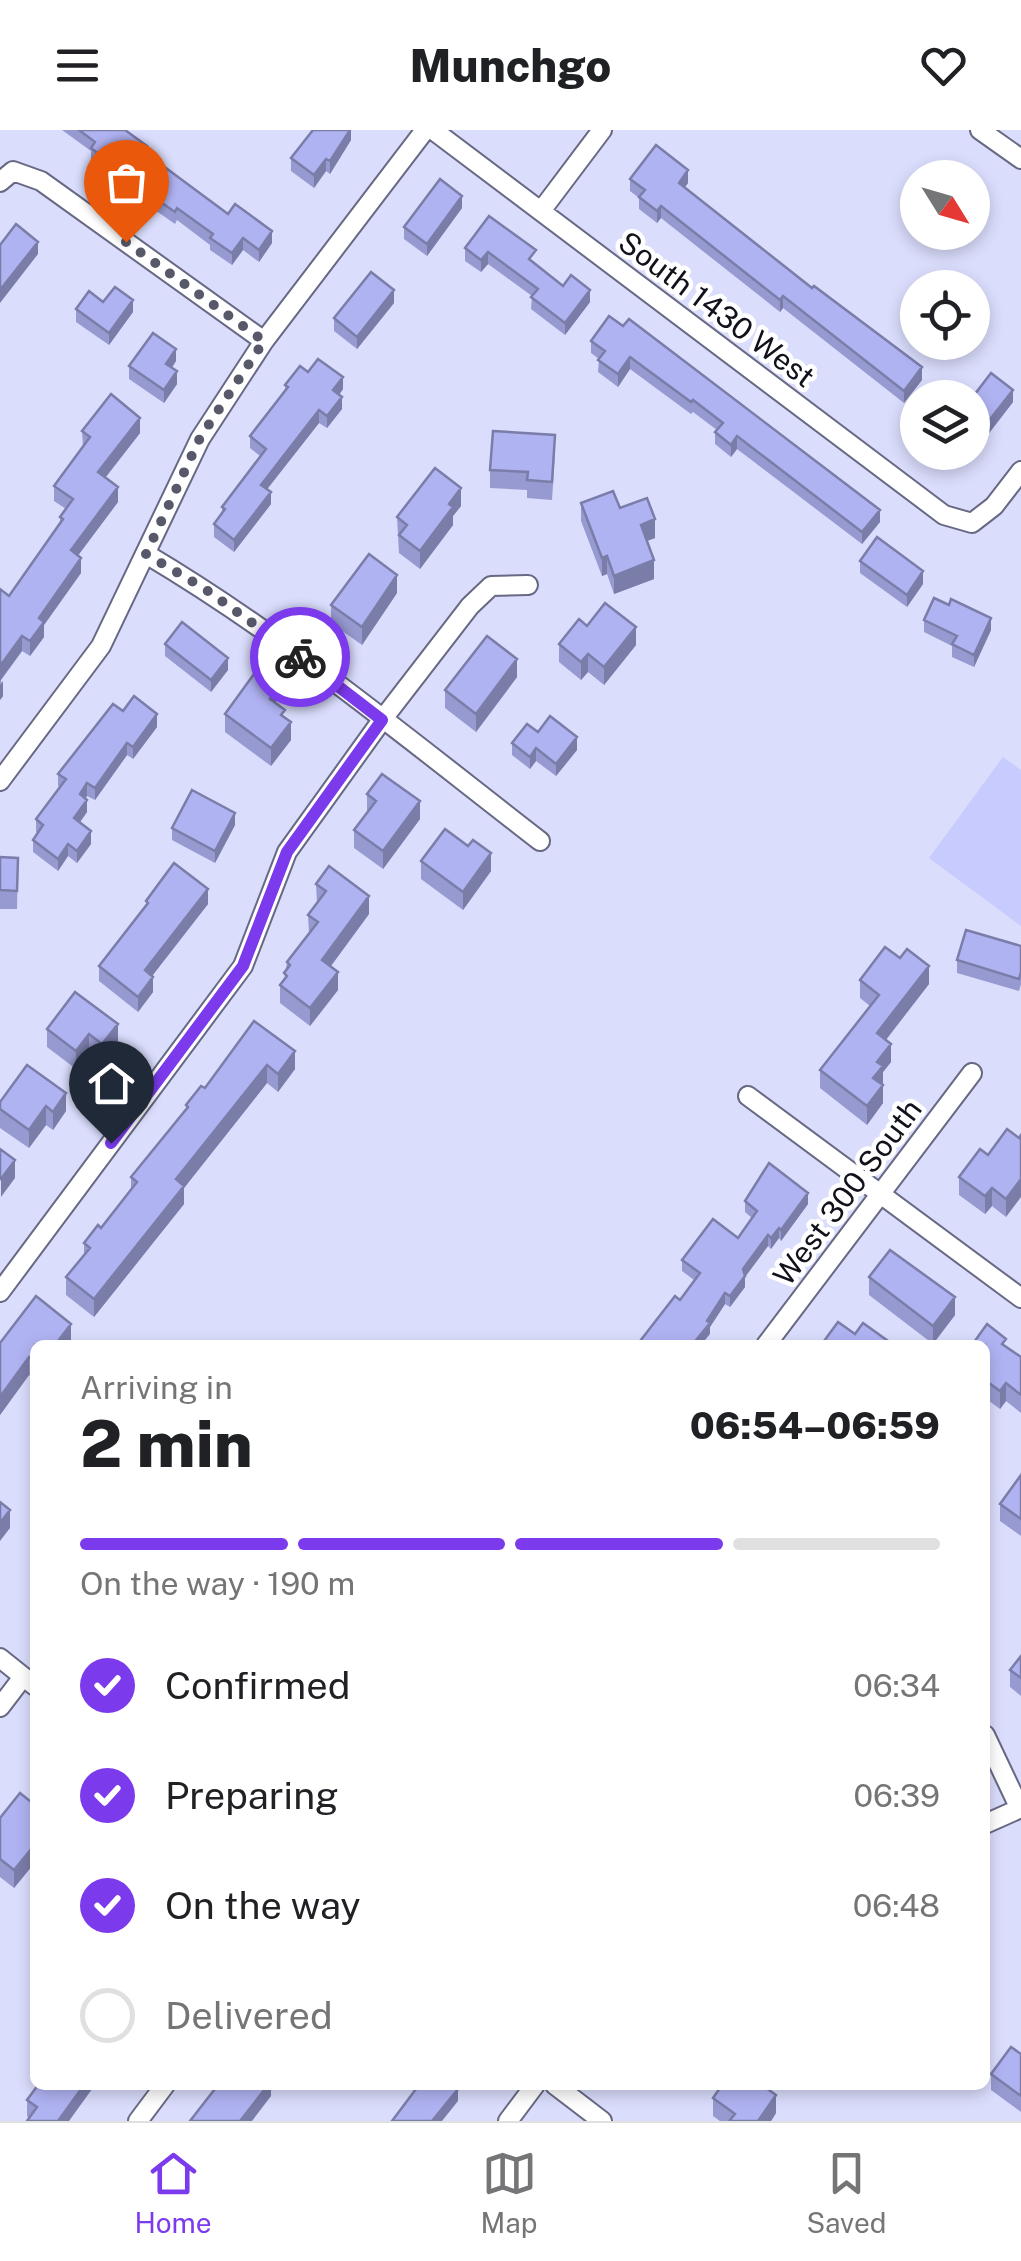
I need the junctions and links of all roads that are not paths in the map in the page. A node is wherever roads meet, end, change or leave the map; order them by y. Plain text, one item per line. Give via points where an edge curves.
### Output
1 (425, 130) edge
2 (433, 130) edge
3 (602, 130) edge
4 (980, 130) edge
5 (1021, 159) edge
6 (6, 176) edge
7 (541, 211) junction
8 (264, 341) junction
9 (1021, 470) edge
10 (146, 554) junction
11 (528, 585) dead end
12 (382, 720) junction
13 (0, 781) edge
14 (540, 841) dead end
15 (972, 1073) dead end
16 (748, 1096) dead end
17 (879, 1196) junction
18 (0, 1292) edge
19 (1021, 1298) edge
20 (770, 1340) edge
21 (0, 1658) edge
22 (29, 1681) edge
23 (0, 1707) edge
24 (990, 1745) edge
25 (1020, 1808) edge
26 (990, 1822) edge
27 (161, 2090) edge
28 (531, 2090) edge
29 (562, 2090) edge
30 (138, 2121) edge
31 (508, 2121) edge
32 (602, 2121) edge

1 - 8 street
2 - 7 street, South 1430 West
3 - 7 street
4 - 5 street
6 - 8 street via 41,181
7 - 9 street, South 1430 West via 944,515 972,523
8 - 10 street via 200,438
10 - 12 street via 205,589
10 - 13 street via 101,646
11 - 12 street via 491,586
12 - 14 street
12 - 18 street via 287,852 243,966
15 - 17 street, West 300 South
16 - 17 street
17 - 19 street
17 - 20 street, West 300 South
21 - 22 street
22 - 23 street
24 - 25 street
25 - 26 street
27 - 30 street
28 - 31 street
29 - 32 street

